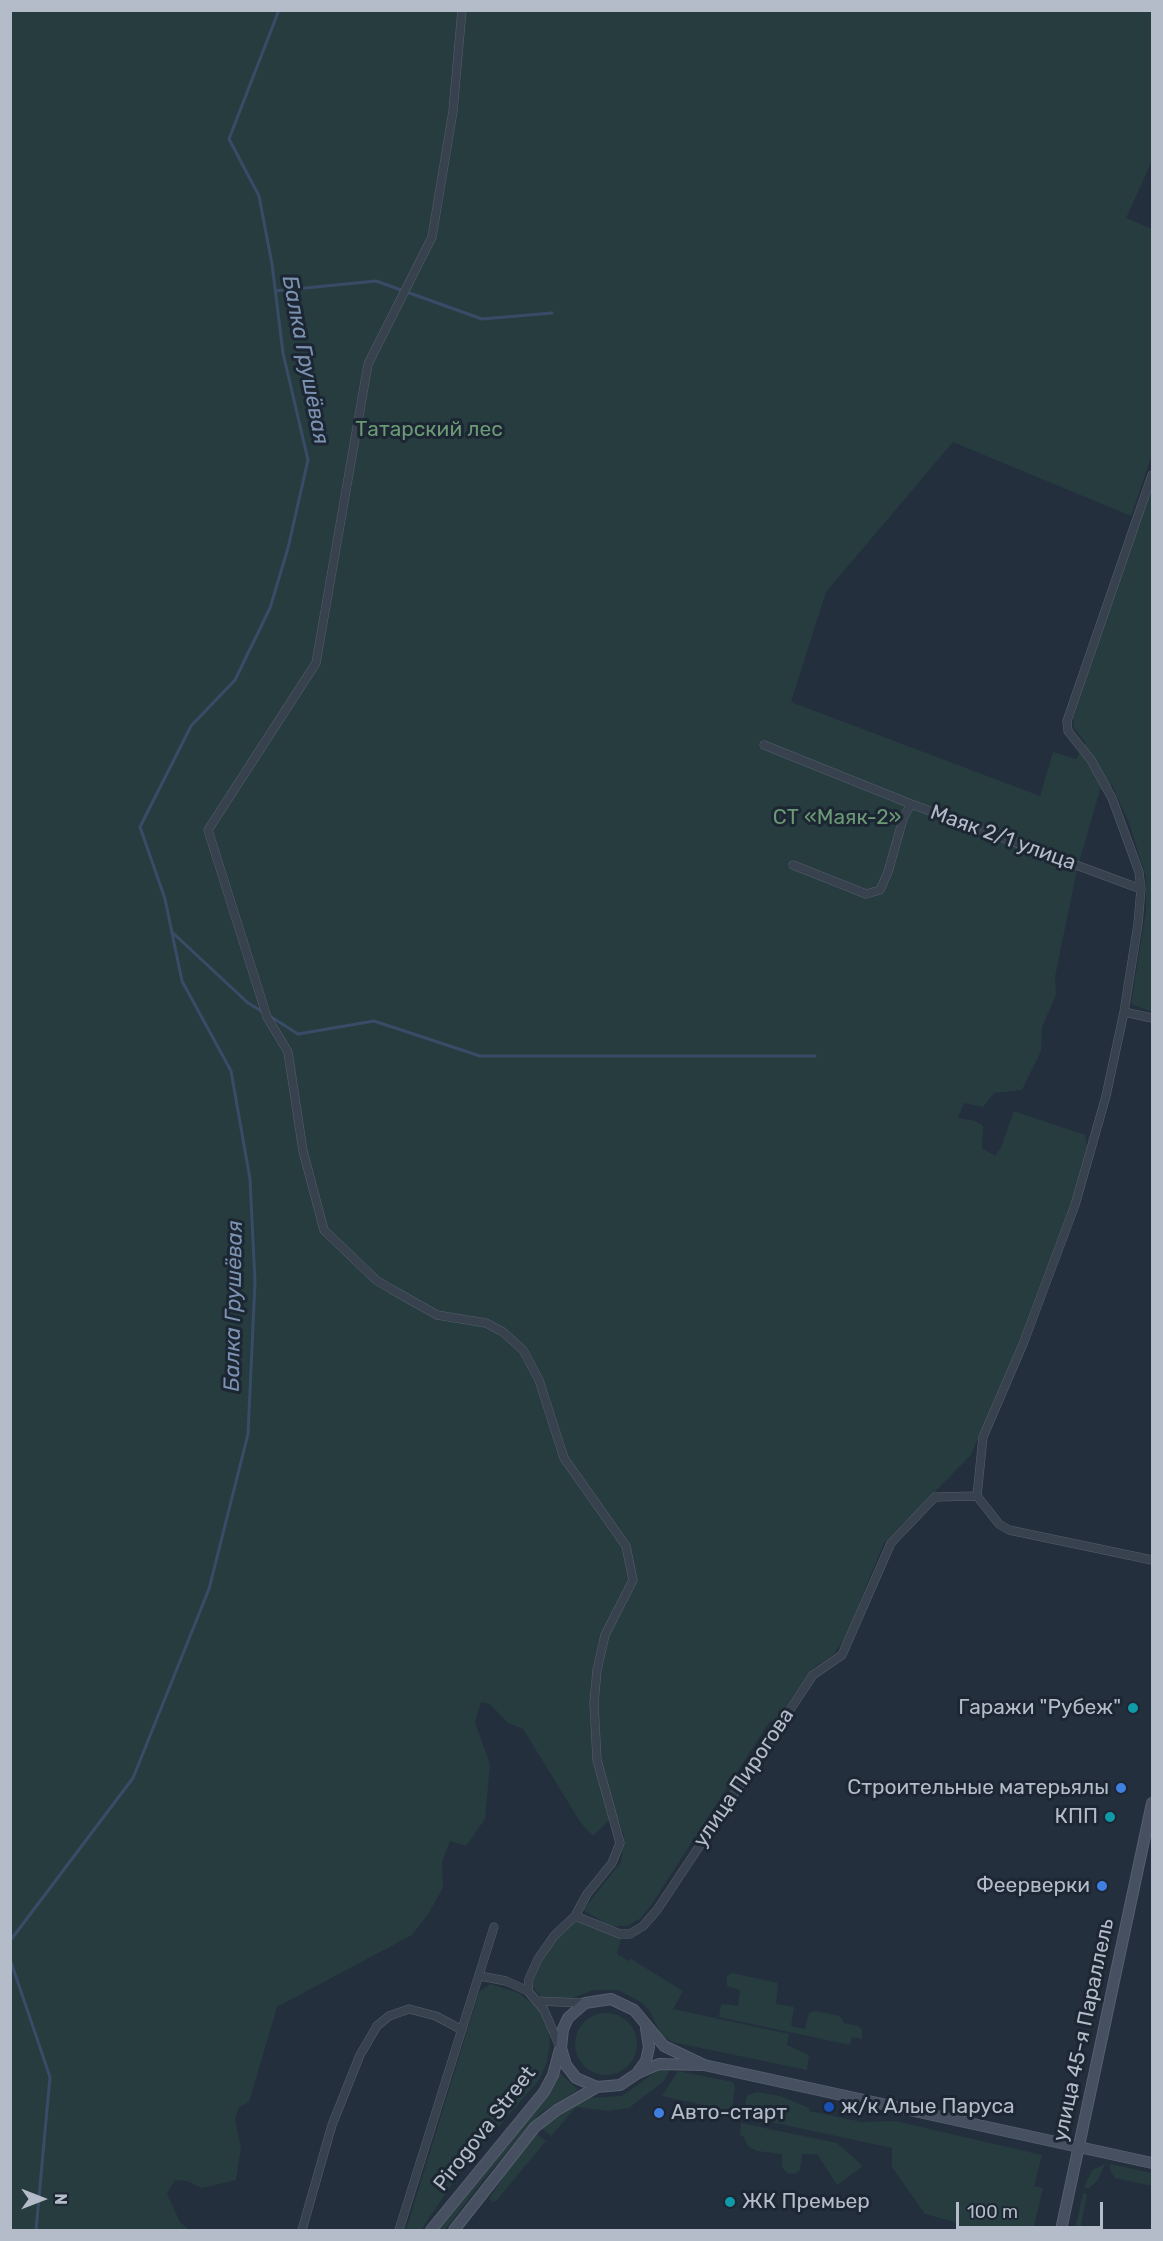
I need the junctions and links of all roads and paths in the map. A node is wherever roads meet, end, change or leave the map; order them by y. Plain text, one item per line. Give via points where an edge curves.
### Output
1 (462, 10) edge
2 (1152, 475) edge
3 (764, 745) dead end
4 (911, 804) junction
5 (793, 865) dead end
6 (1141, 889) junction
7 (1124, 1012) junction
8 (1152, 1018) edge
9 (977, 1497) junction
10 (1152, 1560) edge
11 (1152, 1803) edge
12 (575, 1916) junction
13 (494, 1926) dead end
14 (480, 1976) junction
15 (528, 1991) junction
16 (537, 2001) junction
17 (585, 2003) junction
18 (643, 2020) junction
19 (462, 2030) junction
20 (561, 2048) junction
21 (704, 2065) junction
22 (638, 2073) junction
23 (597, 2087) junction
24 (1079, 2148) junction
25 (1152, 2163) edge
26 (302, 2230) edge
27 (399, 2230) edge
28 (431, 2230) edge
29 (454, 2230) edge
30 (1061, 2230) edge

1 - 12 street via 453,111 432,237 368,364 316,663 208,830 267,1017 288,1052 303,1151 324,1230 376,1280 437,1315 486,1323 523,1350 540,1380 564,1458 626,1546 633,1580 605,1635 594,1703 597,1760 620,1843 608,1869
2 - 6 street via 1066,721 1068,731 1091,760 1112,798 1134,854
3 - 4 street, Маяк 2/1 улица
4 - 5 street via 880,890 866,894
4 - 6 street, Маяк 2/1 улица
6 - 7 street
7 - 8 street
7 - 9 street via 1106,1096 1075,1205 983,1437
9 - 10 street via 999,1524 1009,1530
9 - 12 street, улица Пирогова via 935,1497 891,1543 842,1655 813,1675 644,1926 630,1934 607,1930
11 - 24 main road, улица 45-я Параллель
12 - 15 street via 537,1959
13 - 14 street
14 - 15 street
14 - 19 street
15 - 16 street
16 - 17 street
16 - 20 street
17 - 18 main road, Pirogova Street via 611,1999 624,2002
17 - 20 main road, Pirogova Street via 562,2029
18 - 21 main road, Pirogova Street via 664,2046
18 - 22 main road via 649,2047
19 - 26 street via 436,2016 409,2009 389,2016 377,2026 360,2055 332,2125
19 - 27 street
20 - 23 main road, Pirogova Street via 571,2072
20 - 28 main road, Pirogova Street via 544,2091
21 - 22 main road, Pirogova Street via 659,2064
21 - 24 main road, Pirogova Street
22 - 23 main road, Pirogova Street via 620,2085
23 - 29 main road, Pirogova Street via 535,2127
24 - 25 main road, Pirogova Street
24 - 30 main road, улица 45-я Параллель

